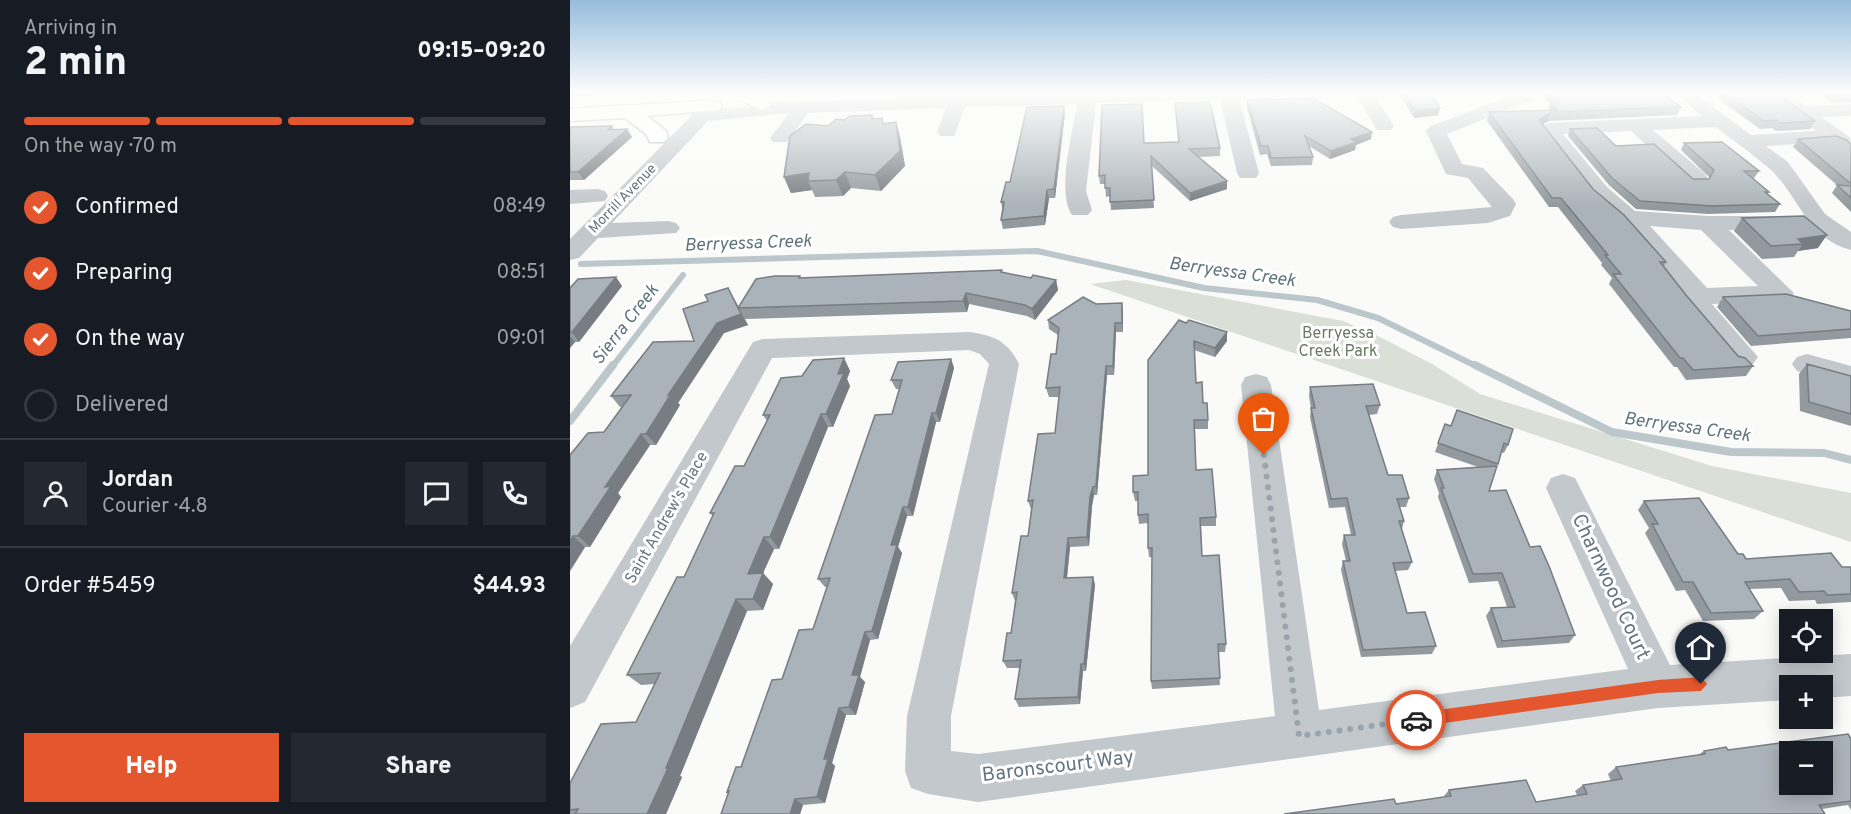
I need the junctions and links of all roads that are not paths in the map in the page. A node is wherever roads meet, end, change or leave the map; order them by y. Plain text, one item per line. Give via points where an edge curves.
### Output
1 (656, 131) edge
2 (675, 131) edge
3 (698, 131) edge
4 (785, 131) edge
5 (1083, 131) edge
6 (1237, 131) edge
7 (1436, 131) edge
8 (1550, 131) edge
9 (1643, 131) edge
10 (1734, 131) edge
11 (1828, 131) edge
12 (780, 138) dead end
13 (1749, 141) junction
14 (1843, 142) edge
15 (661, 146) junction
16 (1660, 146) junction
17 (1625, 147) edge
18 (1589, 149) edge
19 (1566, 150) junction
20 (1248, 173) dead end
21 (1697, 179) edge
22 (597, 196) junction
23 (570, 197) edge
24 (1080, 210) dead end
25 (1629, 218) junction
26 (1817, 219) junction
27 (1401, 222) dead end
28 (1708, 223) junction
29 (668, 228) dead end
30 (581, 229) edge
31 (1851, 243) edge
32 (570, 253) edge
33 (1700, 296) junction
34 (763, 349) joint
35 (1743, 357) edge
36 (1807, 364) edge
37 (1851, 376) edge
38 (1256, 385) dead end
39 (1563, 488) dead end
40 (1851, 675) edge
41 (570, 687) edge
42 (1658, 687) junction
43 (1299, 736) junction

1 - 15 main road
2 - 15 street, Morrill Avenue
3 - 15 street
4 - 12 street
5 - 24 street via 1075,191
6 - 20 street
7 - 27 street via 1454,170 1475,173 1505,204 1502,211 1488,216
8 - 19 street
9 - 16 street
10 - 13 street
11 - 14 street
13 - 14 street
13 - 26 street via 1780,167
15 - 22 street, Morrill Avenue
15 - 30 street, Morrill Avenue
16 - 17 street
16 - 21 street
18 - 19 street
19 - 25 street via 1599,192
22 - 23 street
22 - 30 street, Morrill Avenue
25 - 28 street
25 - 33 street
26 - 28 street
26 - 31 street
28 - 33 street via 1780,293
29 - 30 street
30 - 32 street, Morrill Avenue
33 - 35 street via 1691,297
34 - 41 street, Saint Andrew's Place
34 - 43 street, Baronscourt Way via 969,341 994,347 1001,355 1004,364 928,716 928,771 978,778
36 - 37 street
38 - 43 street
39 - 42 street, Charnwood Court
40 - 42 street, Baronscourt Way
42 - 43 street, Baronscourt Way

